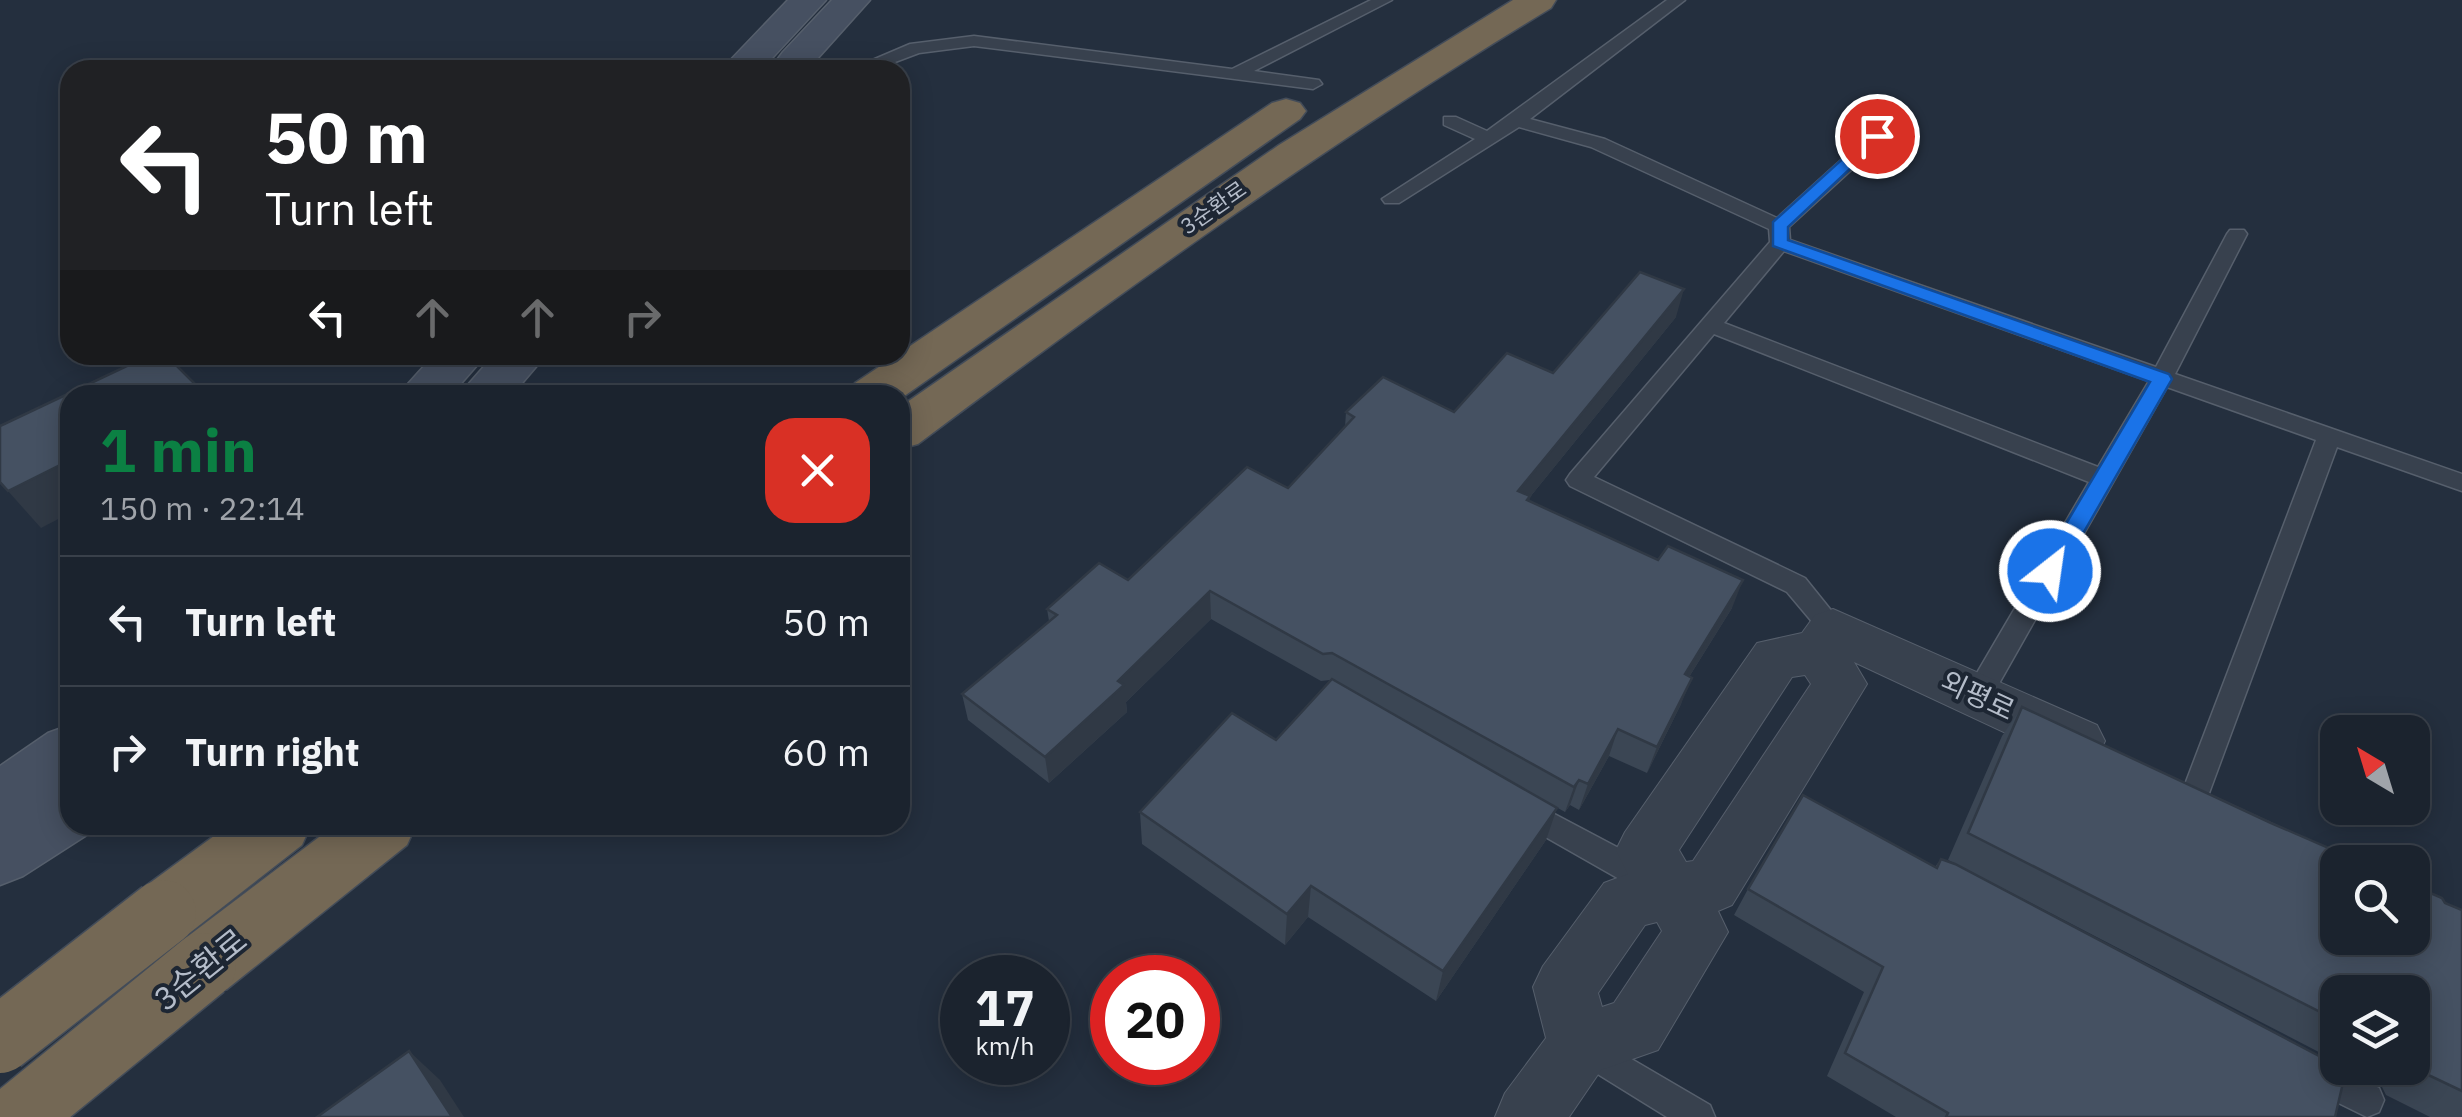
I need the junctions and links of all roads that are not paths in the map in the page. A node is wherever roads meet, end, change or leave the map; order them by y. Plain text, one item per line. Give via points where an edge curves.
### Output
1 (808, 0) edge
2 (852, 0) edge
3 (1384, 0) edge
4 (1474, 0) edge
5 (1538, 0) edge
6 (1677, 0) edge
7 (750, 60) edge
8 (796, 60) edge
9 (884, 60) edge
10 (1235, 74) junction
11 (1313, 84) dead end
12 (1450, 121) dead end
13 (1516, 121) junction
14 (1877, 136) dead end
15 (1488, 138) junction
16 (1392, 199) dead end
17 (1779, 234) junction
18 (2237, 234) dead end
19 (1710, 325) junction
20 (452, 365) edge
21 (512, 365) edge
22 (2162, 379) junction
23 (433, 385) edge
24 (494, 385) edge
25 (887, 385) edge
26 (910, 425) edge
27 (2329, 437) junction
28 (2104, 478) junction
29 (2462, 483) edge
30 (1826, 640) junction
31 (1978, 695) junction
32 (60, 758) edge
33 (1496, 794) edge
34 (2195, 795) junction
35 (0, 801) edge
36 (60, 818) edge
37 (2245, 818) edge
38 (271, 835) edge
39 (366, 835) edge
40 (0, 856) edge
41 (1670, 891) junction
42 (183, 939) junction
43 (0, 1004) edge
44 (0, 1040) edge
45 (1580, 1045) junction
46 (2280, 1054) edge
47 (2366, 1100) dead end
48 (18, 1117) edge
49 (48, 1117) edge
50 (1528, 1117) edge
51 (1698, 1117) edge

1 - 7 street
2 - 8 street
3 - 10 lane
4 - 25 highway, 3순환로 via 1282,114
5 - 26 highway, 3순환로 via 1270,167
6 - 13 lane
9 - 10 lane via 974,40
10 - 11 lane
12 - 15 lane
13 - 15 lane
13 - 17 lane via 1598,143
14 - 17 lane
15 - 16 lane
17 - 19 lane
17 - 22 lane
18 - 22 lane
19 - 28 lane
19 - 30 lane via 1578,480 1796,585
20 - 23 street
21 - 24 street
22 - 27 lane
22 - 28 lane
27 - 29 lane
27 - 34 lane
28 - 31 lane
30 - 31 street, 외평로
30 - 41 street via 1840,684 1793,796 1712,886
30 - 41 street via 1776,658 1646,850
31 - 34 street, 외평로
32 - 35 street
33 - 41 lane
34 - 37 street, 외평로
36 - 40 street
38 - 42 highway, 3순환로
39 - 42 highway, 3순환로
41 - 45 street via 1697,932 1635,1028
42 - 44 highway, 3순환로, bridge
42 - 48 highway, 3순환로, bridge
43 - 49 street
45 - 50 street
45 - 51 lane
46 - 47 lane

